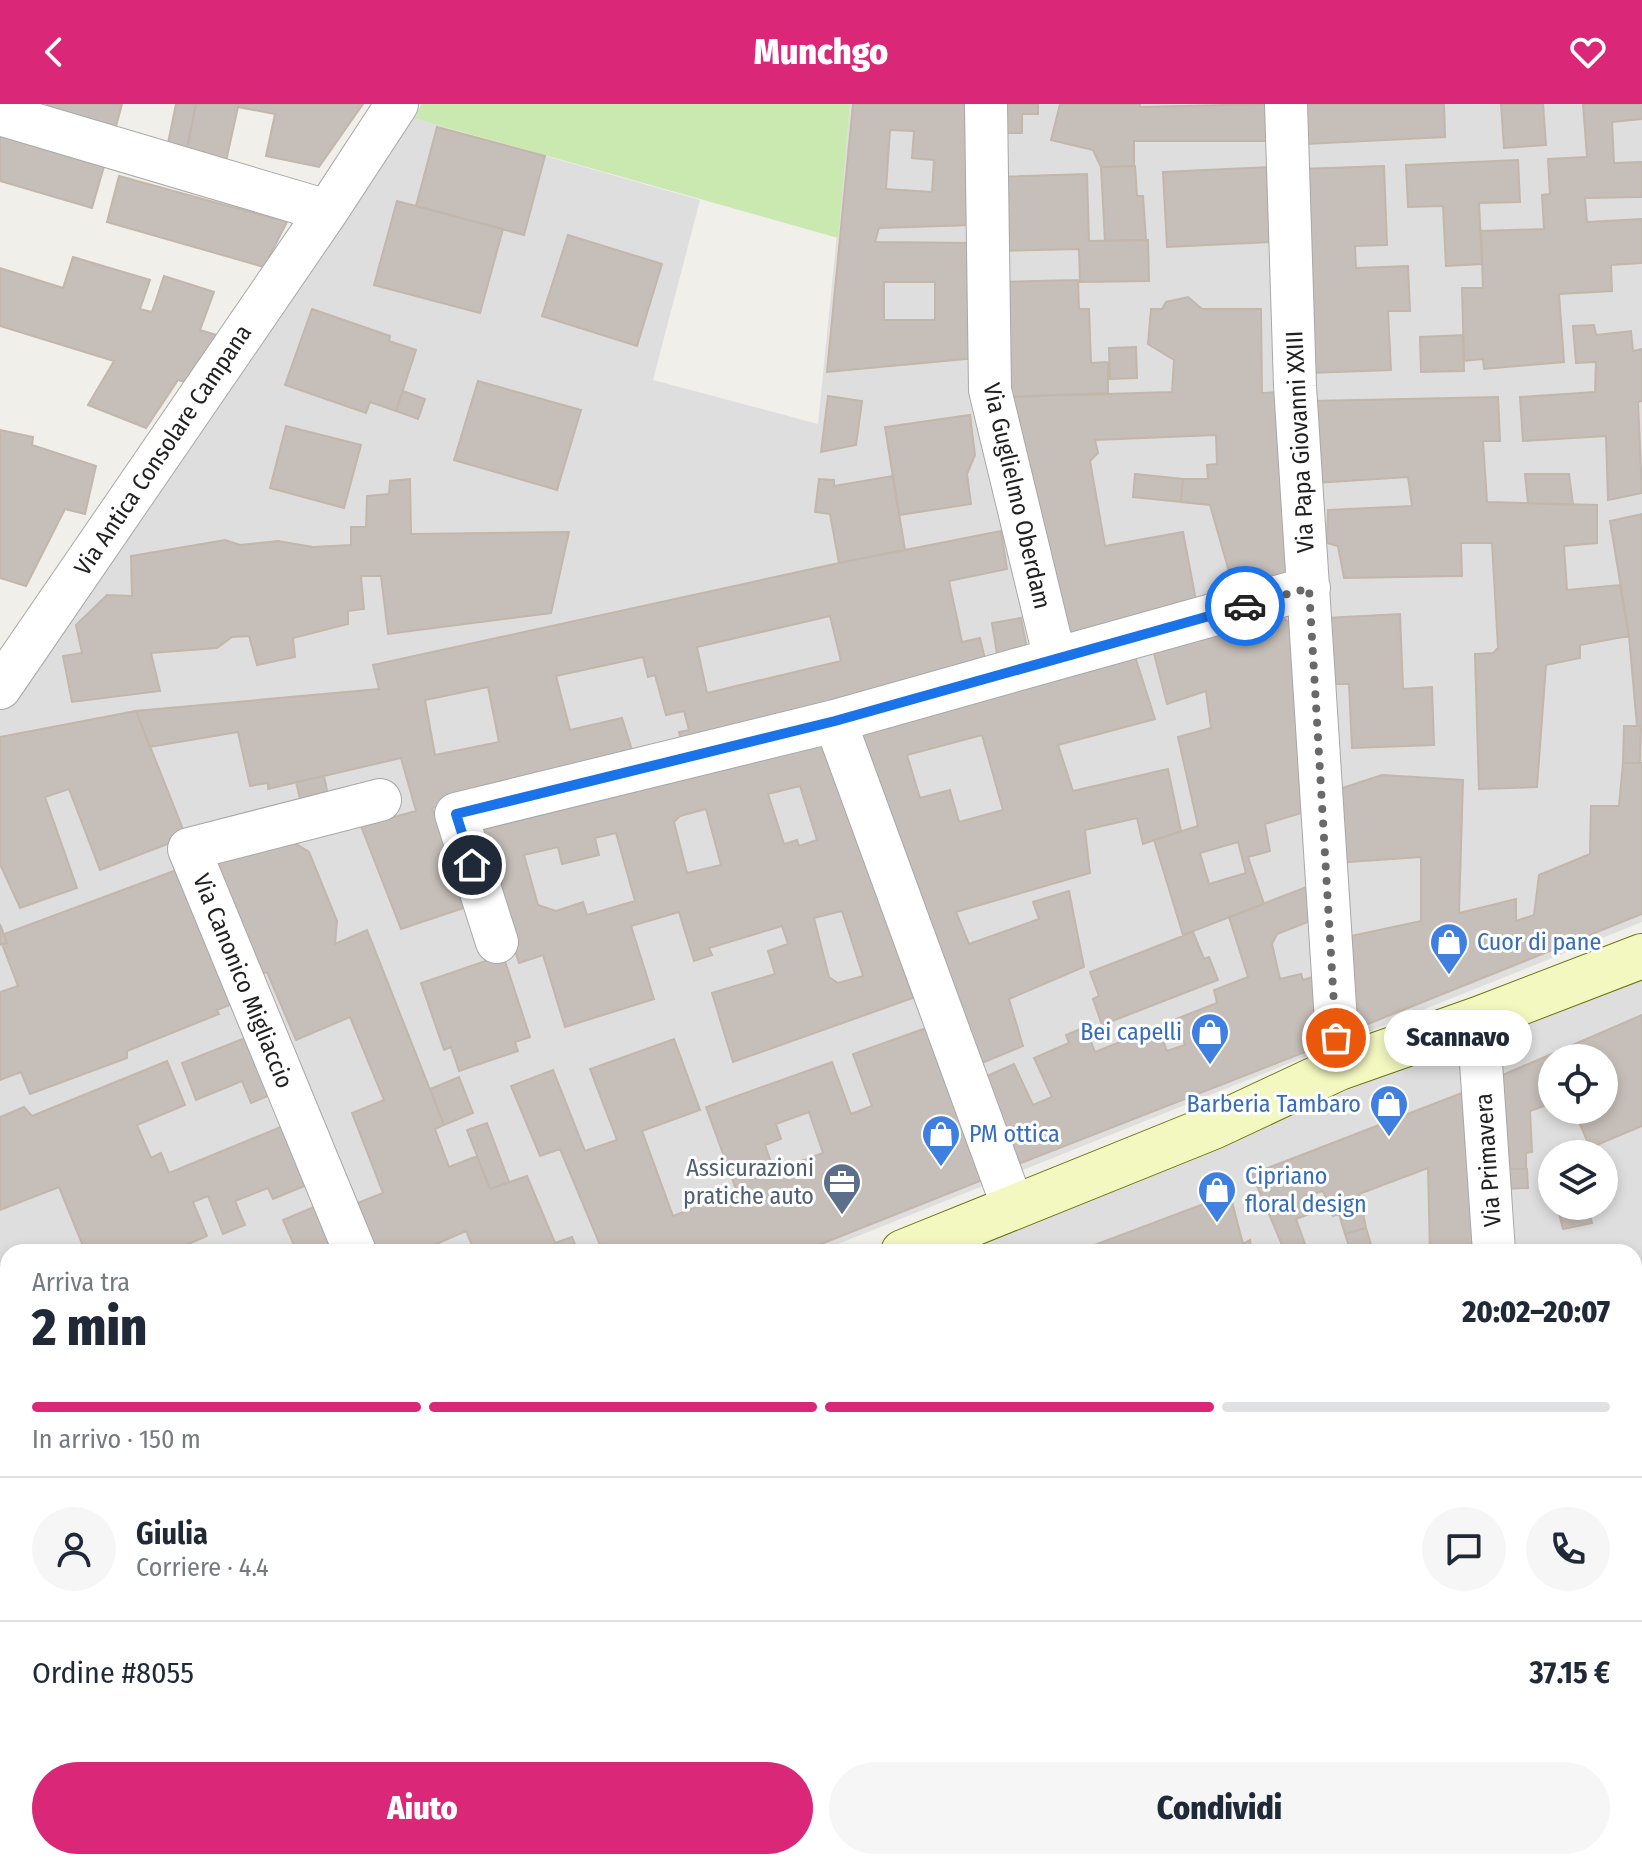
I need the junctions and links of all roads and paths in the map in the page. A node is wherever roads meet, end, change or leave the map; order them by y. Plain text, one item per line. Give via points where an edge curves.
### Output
1 (397, 104) edge
2 (986, 104) edge
3 (1286, 104) edge
4 (0, 114) edge
5 (327, 211) junction
6 (1309, 588) junction
7 (1055, 659) junction
8 (0, 688) edge
9 (835, 721) junction
10 (380, 800) dead end
11 (497, 942) dead end
12 (1642, 956) edge
13 (1478, 1019) junction
14 (1339, 1068) junction
15 (1013, 1207) junction
16 (352, 1244) edge
17 (923, 1244) edge
18 (1493, 1244) edge

1 - 5 street, Via Antica Consolare Campana
2 - 7 street, Via Guglielmo Oberdam via 990,390
3 - 6 street, Via Papa Giovanni XXIII via 1295,386
4 - 5 street
5 - 8 street, Via Antica Consolare Campana
6 - 7 street
6 - 14 street, Via Papa Giovanni XXIII
7 - 9 street
9 - 11 street via 456,814
9 - 15 street
10 - 16 street, Via Canonico Migliaccio via 189,849
12 - 13 main road
13 - 14 main road
13 - 18 street, Via Primavera
14 - 15 main road via 1213,1127
15 - 17 main road

